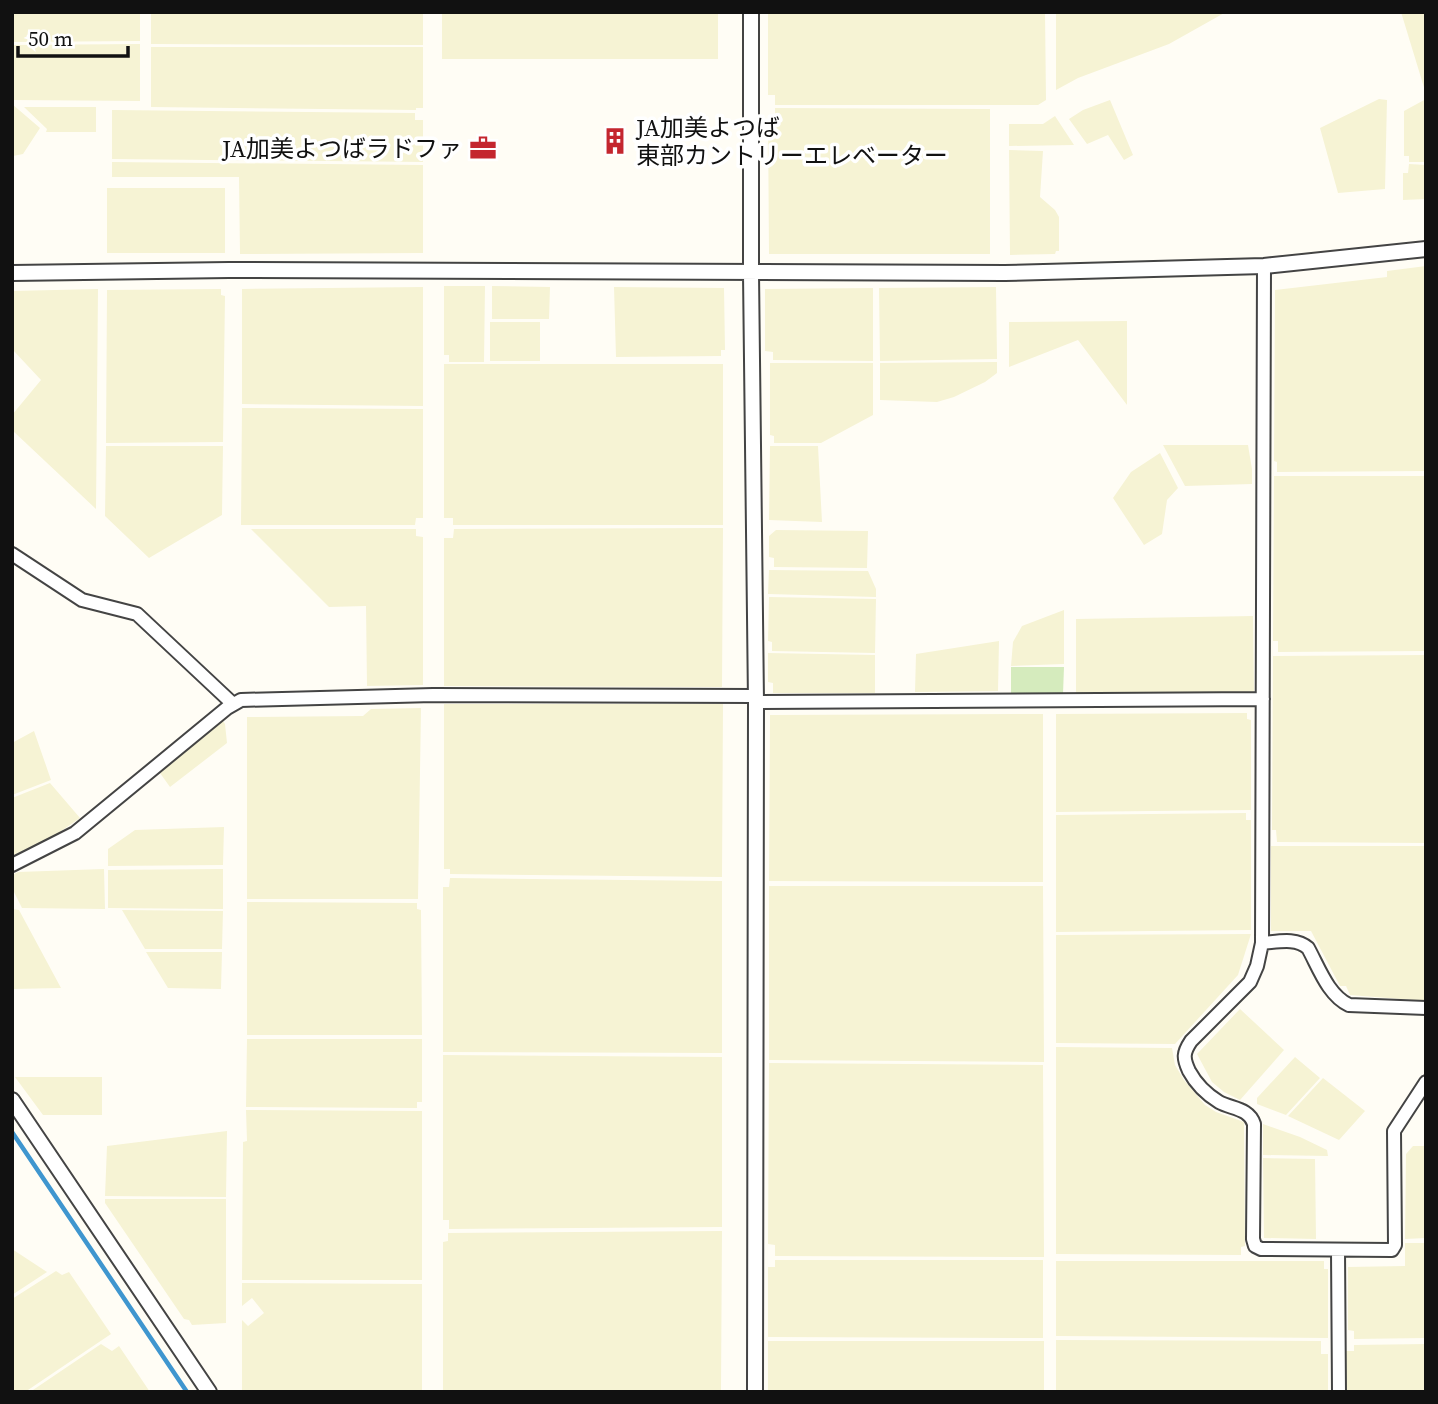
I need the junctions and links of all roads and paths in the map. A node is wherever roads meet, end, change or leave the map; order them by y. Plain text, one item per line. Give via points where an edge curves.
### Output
1 (751, 12) edge
2 (1426, 249) edge
3 (1264, 266) junction
4 (12, 273) edge
5 (751, 274) junction
6 (12, 554) edge
7 (747, 697) junction
8 (1263, 699) junction
9 (233, 704) junction
10 (12, 865) edge
11 (1262, 943) junction
12 (1426, 1008) edge
13 (1426, 1082) edge
14 (12, 1100) edge
15 (1338, 1250) junction
16 (209, 1392) edge
17 (755, 1392) edge
18 (1339, 1392) edge

1 - 5 street
2 - 3 street
3 - 5 street via 1005,274
3 - 8 street
4 - 5 street
5 - 7 street
6 - 9 street via 82,600 137,614
7 - 8 street
7 - 9 street via 433,695 241,700
7 - 17 street
8 - 11 street
9 - 10 street via 75,834
11 - 12 street via 1303,943 1333,994 1349,1005
11 - 15 street via 1250,982 1191,1041 1184,1060 1205,1093 1252,1116 1255,1247
13 - 15 street via 1394,1131 1395,1245 1387,1251
14 - 16 street
15 - 18 street

